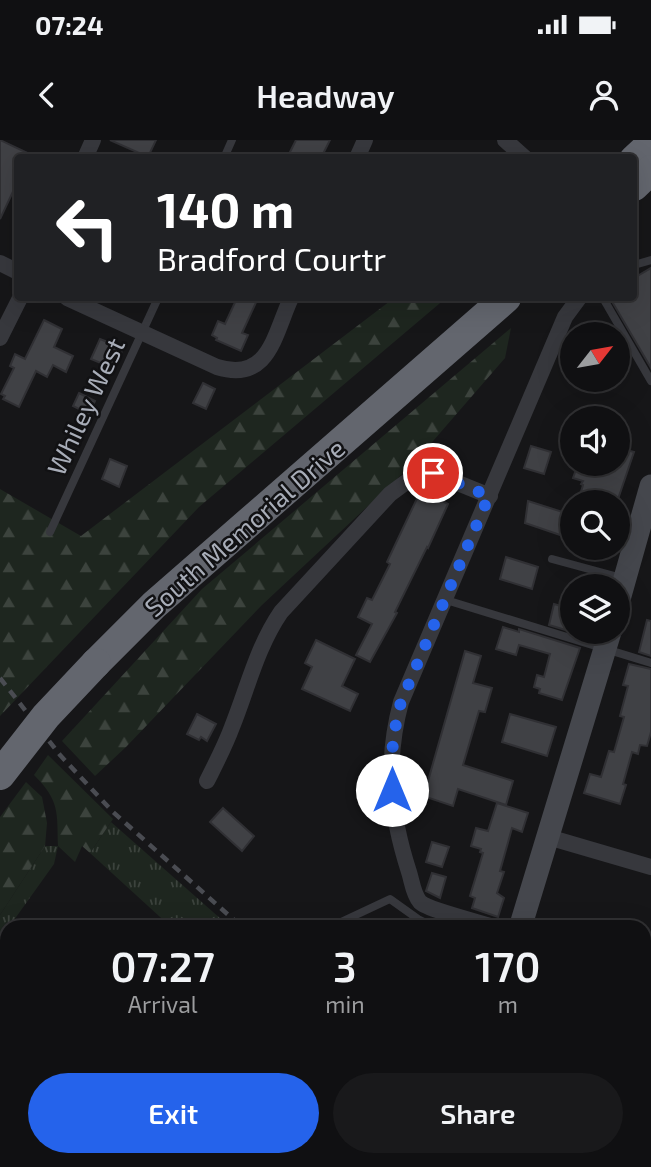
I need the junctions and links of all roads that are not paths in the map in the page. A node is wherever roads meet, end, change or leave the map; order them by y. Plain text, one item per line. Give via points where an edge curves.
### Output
1 (505, 140) edge
2 (651, 144) edge
3 (521, 154) edge
4 (637, 157) edge
5 (651, 170) edge
6 (637, 183) edge
7 (18, 301) edge
8 (73, 301) edge
9 (157, 301) edge
10 (290, 301) edge
11 (474, 301) edge
12 (503, 301) edge
13 (577, 301) edge
14 (605, 301) edge
15 (142, 333) junction
16 (0, 338) edge
17 (651, 381) edge
18 (651, 486) edge
19 (489, 496) junction
20 (50, 532) dead end
21 (552, 559) dead end
22 (610, 574) edge
23 (626, 574) edge
24 (446, 600) junction
25 (560, 629) edge
26 (606, 644) edge
27 (613, 644) edge
28 (89, 655) junction
29 (651, 663) edge
30 (0, 741) edge
31 (0, 775) edge
32 (207, 781) dead end
33 (548, 837) junction
34 (651, 867) edge
35 (345, 920) edge
36 (420, 920) edge
37 (466, 920) edge
38 (522, 920) edge

1 - 3 street
2 - 4 highway
5 - 6 highway
7 - 16 street
8 - 15 street
9 - 15 lane, Whiley West
10 - 15 street via 270,347 256,365 240,372
11 - 28 highway, South Memorial Drive via 142,590
12 - 28 highway, South Memorial Drive via 154,605
13 - 19 street via 565,317
14 - 17 lane
15 - 20 lane, Whiley West
18 - 23 street
19 - 24 street
19 - 32 street via 433,473 413,477 390,494 270,628
21 - 22 lane
24 - 25 lane
24 - 37 street via 401,702 394,730 393,813 421,902
26 - 33 street
27 - 29 lane
28 - 30 highway, South Memorial Drive via 30,703
28 - 31 highway, South Memorial Drive, bridge
33 - 34 street
33 - 38 street
35 - 36 lane via 390,899

